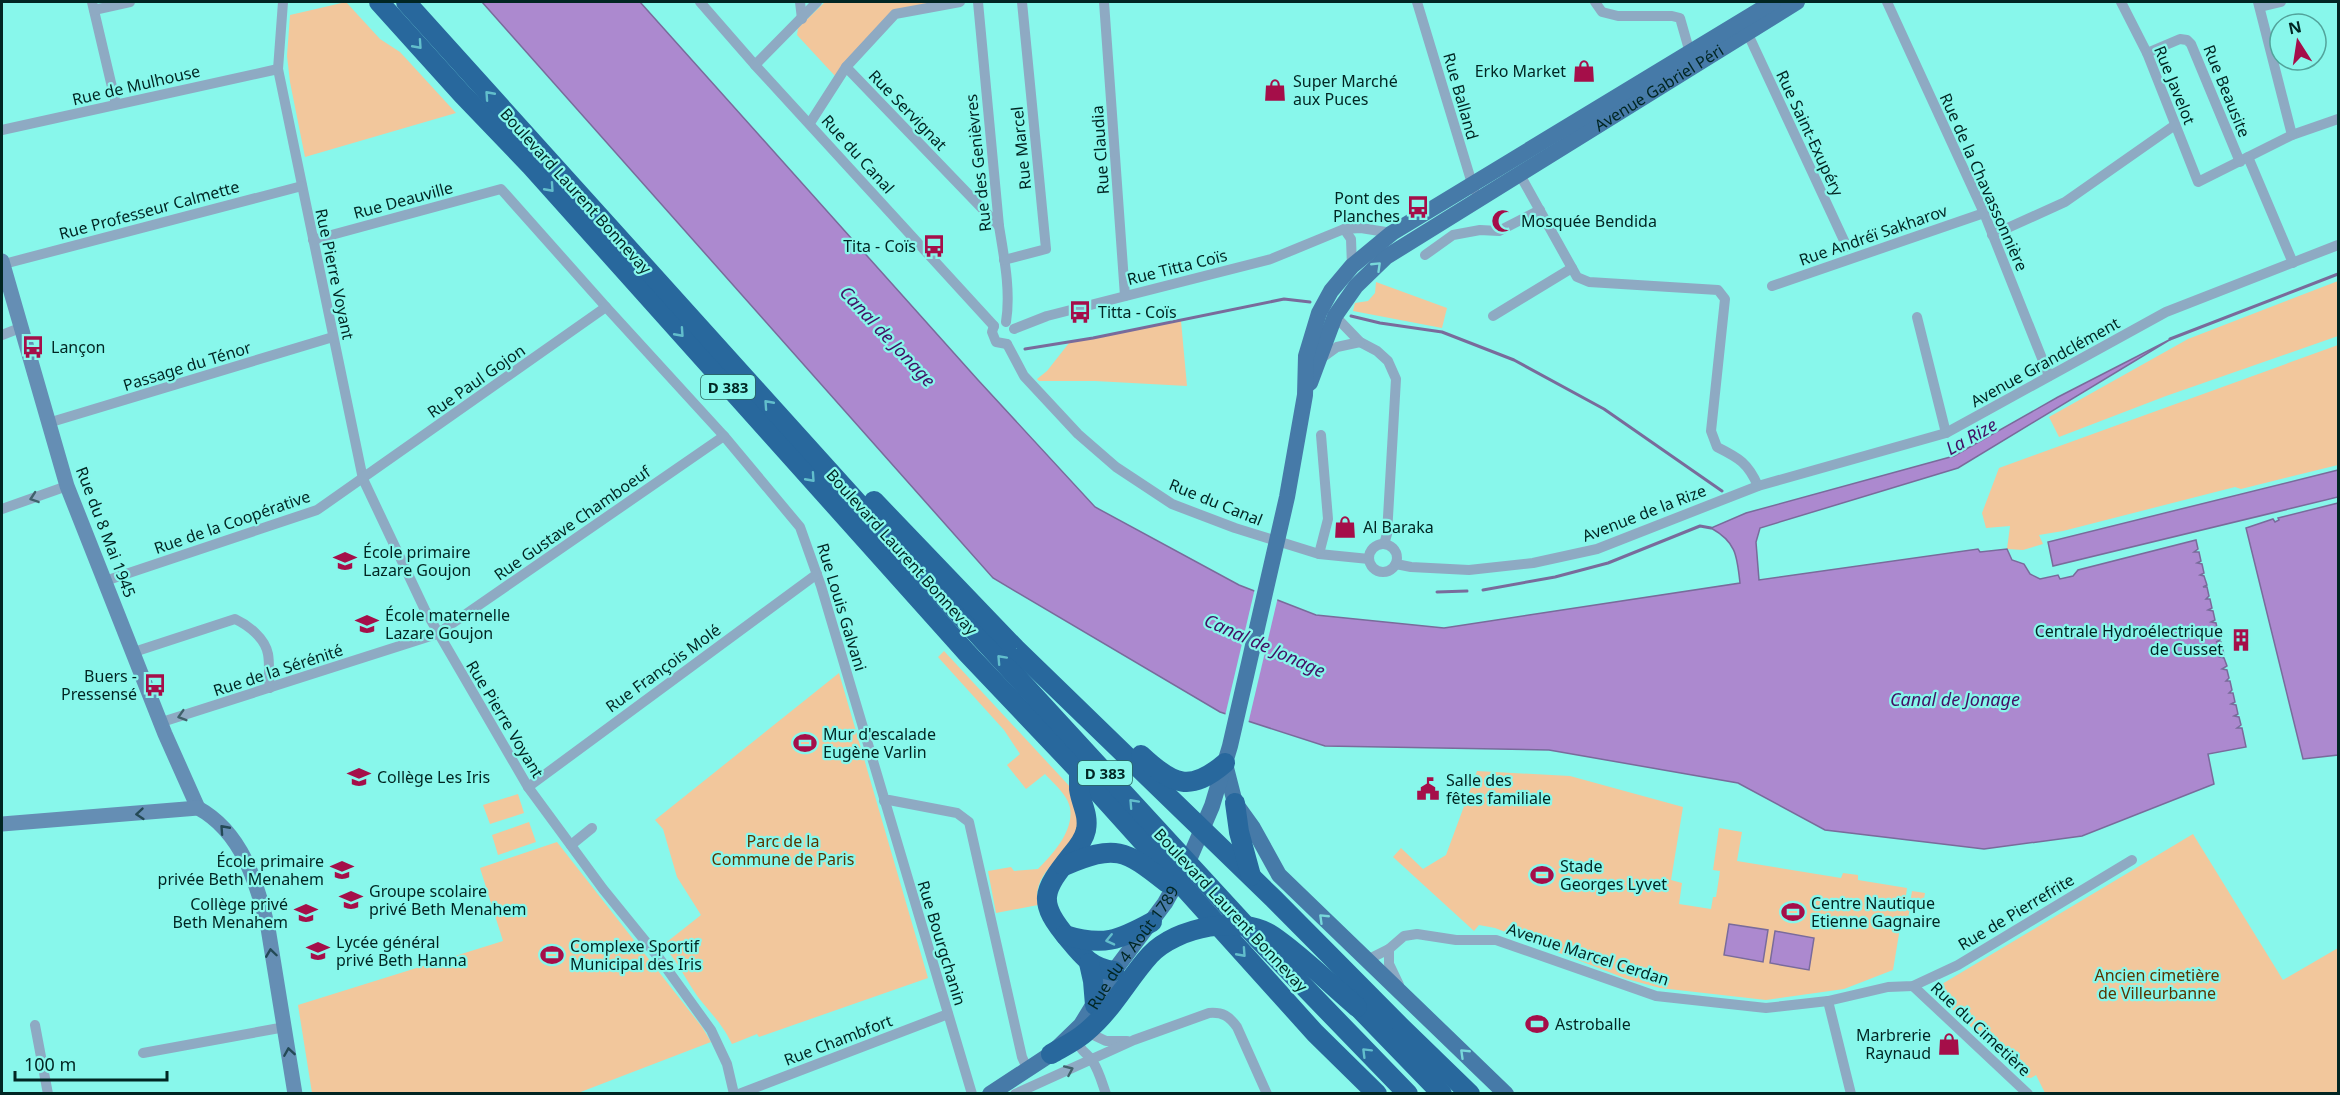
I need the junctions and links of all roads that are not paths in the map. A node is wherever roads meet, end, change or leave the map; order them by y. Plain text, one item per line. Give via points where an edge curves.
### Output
1 (130, 2) edge
2 (283, 2) edge
3 (379, 2) edge
4 (406, 2) edge
5 (700, 2) edge
6 (800, 2) edge
7 (817, 2) edge
8 (960, 2) edge
9 (978, 2) edge
10 (1022, 2) edge
11 (1104, 2) edge
12 (1417, 2) edge
13 (1595, 2) edge
14 (1773, 2) edge
15 (1797, 2) edge
16 (1887, 2) edge
17 (2121, 2) edge
18 (2282, 2) edge
19 (2259, 4) edge
20 (94, 6) edge
21 (802, 19) junction
22 (1747, 32) junction
23 (1690, 53) junction
24 (2147, 53) junction
25 (755, 65) junction
26 (846, 67) junction
27 (278, 69) junction
28 (116, 104) junction
29 (2338, 119) edge
30 (810, 123) junction
31 (2175, 125) junction
32 (1566, 127) junction
33 (2, 128) edge
34 (2292, 135) junction
35 (2244, 160) junction
36 (1519, 173) junction
37 (302, 186) junction
38 (501, 189) joint
39 (1475, 192) junction
40 (1540, 210) junction
41 (1984, 213) junction
42 (999, 226) junction
43 (1344, 229) junction
44 (1392, 233) junction
45 (1992, 235) junction
46 (313, 240) junction
47 (2338, 245) edge
48 (1847, 247) dead end
49 (1425, 255) dead end
50 (1004, 260) junction
51 (3, 263) edge
52 (2293, 263) junction
53 (1352, 266) junction
54 (1572, 268) junction
55 (1772, 286) dead end
56 (1125, 296) junction
57 (606, 308) junction
58 (1332, 311) junction
59 (1493, 316) dead end
60 (1917, 317) dead end
61 (1010, 325) junction
62 (994, 326) junction
63 (20, 328) junction
64 (2, 335) edge
65 (333, 337) junction
66 (1360, 342) junction
67 (1007, 344) junction
68 (1318, 360) junction
69 (2049, 376) junction
70 (1305, 395) junction
71 (48, 423) junction
72 (1946, 433) junction
73 (1321, 435) dead end
74 (724, 436) junction
75 (807, 447) junction
76 (363, 479) junction
77 (68, 486) junction
78 (1758, 486) junction
79 (2, 509) edge
80 (1384, 544) junction
81 (1318, 554) junction
82 (1369, 559) junction
83 (1396, 564) junction
84 (817, 574) junction
85 (105, 581) junction
86 (437, 634) junction
87 (1016, 649) junction
88 (134, 652) junction
89 (270, 688) junction
90 (162, 722) junction
91 (1227, 755) junction
92 (1079, 771) junction
93 (528, 787) junction
94 (884, 801) junction
95 (1234, 803) junction
96 (198, 808) junction
97 (2, 824) edge
98 (592, 828) dead end
99 (571, 845) junction
100 (1235, 853) junction
101 (2132, 860) dead end
102 (1062, 867) junction
103 (1189, 895) junction
104 (1152, 922) junction
105 (1065, 935) junction
106 (1389, 949) junction
107 (1367, 960) junction
108 (1089, 963) junction
109 (1114, 971) junction
110 (1913, 986) junction
111 (1410, 1000) junction
112 (1828, 1001) junction
113 (1095, 1005) junction
114 (1357, 1007) junction
115 (948, 1014) junction
116 (34, 1025) dead end
117 (285, 1027) junction
118 (1083, 1035) junction
119 (1134, 1040) junction
120 (1106, 1041) junction
121 (143, 1053) dead end
122 (1051, 1054) junction
123 (1103, 1054) junction
124 (1092, 1059) junction
125 (1027, 1068) junction
126 (48, 1094) edge
127 (295, 1094) edge
128 (734, 1094) edge
129 (739, 1094) edge
130 (972, 1094) edge
131 (990, 1094) edge
132 (1015, 1094) edge
133 (1106, 1094) edge
134 (1267, 1094) edge
135 (1377, 1094) edge
136 (1408, 1094) edge
137 (1442, 1094) edge
138 (1470, 1094) edge
139 (1485, 1094) edge
140 (1506, 1094) edge
141 (1851, 1094) edge
142 (2028, 1094) edge

1 - 20 street
2 - 27 street, Rue Pierre Voyant
3 -> 92 highway, Boulevard Laurent Bonnevay / D 383 via 967,653
75 -> 4 highway, Boulevard Laurent Bonnevay / D 383
5 - 25 street, Rue du Canal
6 - 21 street
7 - 21 street
8 - 26 street via 895,14
9 - 42 street, Rue des Genièvres
10 - 50 street, Rue Marcel via 1046,249
11 - 56 street, Rue Claudia
12 - 39 street, Rue Balland
13 - 23 street via 1602,12 1618,16 1680,18
14 - 23 main road, Avenue Gabriel Péri
15 - 22 main road, Avenue Gabriel Péri
16 - 41 street, Rue de la Chavassonnière
17 - 24 street, Rue Javelot
18 - 19 street
19 - 34 street
20 - 28 street
21 - 25 street
22 - 36 main road, Avenue Gabriel Péri
22 - 48 street, Rue Saint-Exupéry
23 - 32 main road, Avenue Gabriel Péri
24 - 31 street, Rue Javelot
24 - 35 street, Rue Beausite via 2180,39 2191,44
25 - 30 street, Rue du Canal
26 - 30 street
26 - 42 street, Rue Servignat
27 - 28 street, Rue de Mulhouse
27 - 37 street, Rue Pierre Voyant
28 - 33 street, Rue de Mulhouse
29 - 34 street
30 - 62 street, Rue du Canal
31 - 35 street, Rue Javelot via 2198,182
31 - 45 street via 2065,202
32 - 36 main road, Avenue Gabriel Péri via 1558,140 1521,162
32 - 39 main road, Avenue Gabriel Péri
34 - 35 street
35 - 52 street, Rue Beausite
36 - 39 main road, Avenue Gabriel Péri
36 - 40 street
37 - 46 street, Rue Pierre Voyant
37 - 51 street, Rue Professeur Calmette
38 - 46 street, Rue Deauville
38 - 57 street, Rue Louis Galvani
39 - 44 main road, Avenue Gabriel Péri
58 -> 39 main road, Avenue Gabriel Péri via 1386,257
40 - 49 street via 1499,231 1453,235
40 - 54 street
41 - 45 street, Rue de la Chavassonnière
41 - 55 street, Rue Andréï Sakharov
42 - 50 street, Rue des Genièvres
43 - 44 street, Rue Titta Coïs
43 - 53 street via 1351,239
43 - 56 street, Rue Titta Coïs via 1271,259
44 - 53 main road, Avenue Gabriel Péri
45 - 69 street, Rue de la Chavassonnière
46 - 65 street, Rue Pierre Voyant
47 - 52 street, Avenue Grandclément
50 - 61 street, Rue des Genièvres
51 - 63 street, Rue du 8 Mai 1945
52 - 69 street, Avenue Grandclément via 2166,312
53 - 58 main road, Avenue Gabriel Péri via 1331,291
54 - 59 street
54 - 78 street via 1577,278 1589,282 1718,290 1725,299 1711,431 1718,447 1740,458
56 - 61 street, Rue Titta Coïs
57 - 74 street, Rue Louis Galvani
57 - 76 street, Rue Paul Gojon
58 - 66 street
58 - 68 main road
58 - 70 main road via 1306,356
60 - 72 street
61 - 62 street via 999,322
61 - 67 street via 1015,334
62 - 67 street via 996,342
63 - 64 street
63 - 71 street, Rue du 8 Mai 1945
65 - 71 street, Passage du Ténor
65 - 76 street, Rue Pierre Voyant
66 - 68 street via 1337,347
66 - 80 street via 1388,361 1396,379
67 - 81 street, Rue du Canal via 1024,376 1078,434 1116,467 1172,504
68 - 70 main road
69 - 72 street, Avenue Grandclément
70 - 91 main road, Rue du 4 Août 1789 via 1280,527
71 - 77 street, Rue du 8 Mai 1945
72 - 78 street, Avenue Grandclément
73 - 81 street via 1328,519
74 - 84 street, Rue Louis Galvani via 800,527
74 - 86 street, Rue Gustave Chamboeuf
75 - 87 highway via 846,471
136 -> 75 highway, Boulevard Laurent Bonnevay / D 383 via 1257,938
76 - 85 street, Rue de la Coopérative via 317,510
76 - 86 street, Rue Pierre Voyant
77 -> 79 street
77 - 85 street, Rue du 8 Mai 1945
78 - 83 street, Avenue de la Rize via 1597,549 1533,563 1469,570
80 - 82 street via 1371,550
80 - 83 street via 1395,551
81 - 82 street, Rue du Canal
82 - 83 street via 1380,572
84 - 93 street, Rue François Molé
84 - 94 street, Rue Louis Galvani
85 - 88 street, Rue du 8 Mai 1945
86 - 89 street, Rue de la Sérénité
86 - 93 street, Rue Pierre Voyant
87 - 91 highway via 1036,656 1156,769 1182,783 1196,782 1212,774
87 - 100 highway
88 - 89 street via 235,619 264,643
88 - 90 street, Rue du 8 Mai 1945
89 -> 90 street, Rue de la Sérénité
90 - 96 street, Rue du 8 Mai 1945
91 - 95 main road
91 - 104 main road, Rue du 4 Août 1789 via 1207,820 1188,862
92 - 102 highway via 1086,828 1084,837
92 - 103 highway, Boulevard Laurent Bonnevay / D 383
93 - 99 street, Rue Pierre Voyant
94 - 115 street, Rue Bourgchanin
94 - 125 street via 957,813 969,822
95 - 100 highway
107 -> 95 main road via 1279,875
96 -> 97 street
117 -> 96 street via 262,902 244,855 213,817
98 - 99 street
99 - 128 street, Rue Pierre Voyant via 711,1030 727,1064
100 - 114 highway via 1264,902
100 - 138 highway
100 - 139 highway
101 - 110 street, Rue de Pierrefrite via 1958,965
102 - 103 highway via 1095,854 1118,852
102 - 105 highway via 1051,881 1047,899 1050,915
103 -> 135 highway, Boulevard Laurent Bonnevay / D 383
104 -> 105 highway via 1126,936 1103,942
104 - 109 main road, Rue du 4 Août 1789
105 - 108 highway
106 - 107 street, Avenue Marcel Cerdan
106 - 111 street via 1389,964 1396,982
106 - 112 street, Avenue Marcel Cerdan via 1404,936 1417,934 1456,940 1496,940 1656,996 1766,1008
107 - 111 main road
108 - 109 highway
108 - 113 highway
109 - 113 main road, Rue du 4 Août 1789
110 - 112 street, Avenue Marcel Cerdan via 1888,987
110 - 142 street, Rue du Cimetière
140 -> 111 main road
112 - 141 street
113 - 122 main road, Rue du 4 Août 1789
114 - 118 highway via 1272,935 1220,926 1169,940 1152,953
114 - 137 highway
115 - 129 street, Rue Chambfort
115 - 130 street, Rue Bourgchanin
116 - 126 street
117 - 121 street
127 -> 117 street
118 - 120 street
118 - 122 highway
118 - 124 street via 1079,1047
119 - 120 street
119 - 123 street
119 - 134 street via 1209,1013 1224,1013 1243,1036
120 - 123 street
122 - 125 main road, Rue du 4 Août 1789
123 - 124 street
132 -> 124 street
124 - 133 street
125 - 131 main road, Rue du 4 Août 1789

